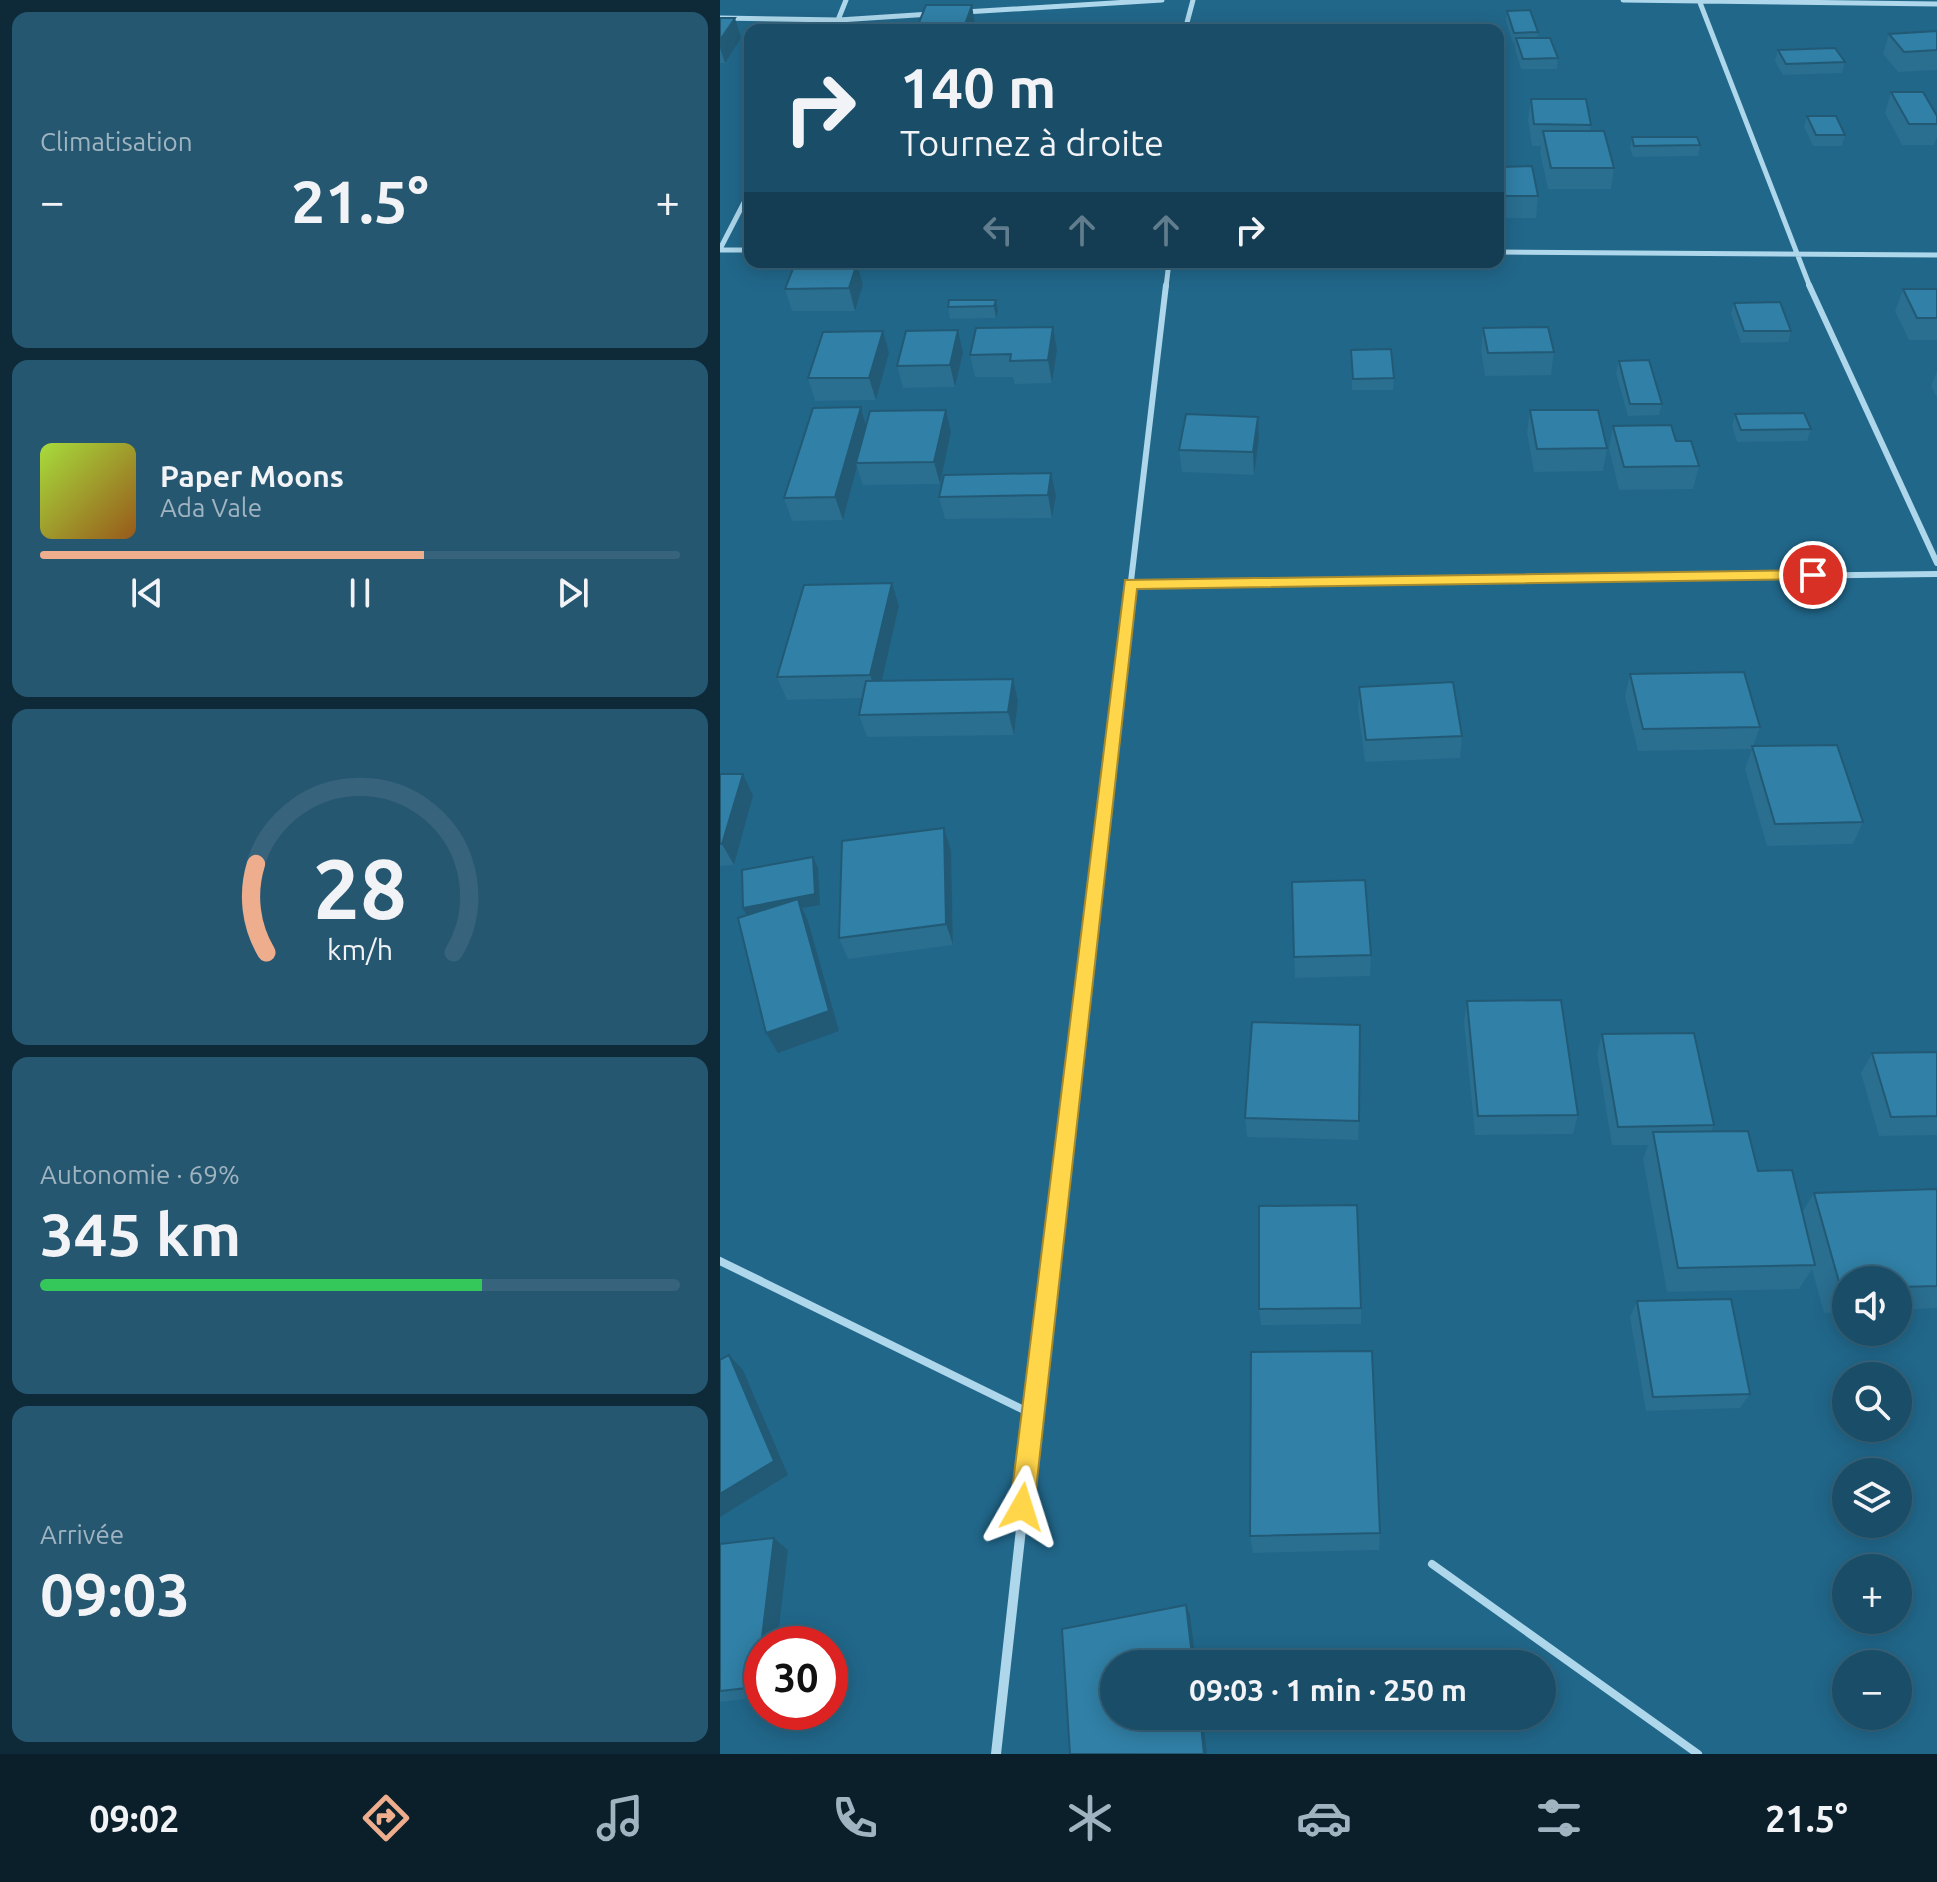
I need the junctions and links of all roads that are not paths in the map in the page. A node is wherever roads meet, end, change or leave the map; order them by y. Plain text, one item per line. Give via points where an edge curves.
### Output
1 (846, 0) edge
2 (1162, 0) edge
3 (1193, 0) edge
4 (1623, 0) edge
5 (1699, 0) edge
6 (1937, 4) edge
7 (962, 12) edge
8 (932, 14) edge
9 (720, 18) edge
10 (839, 20) junction
11 (837, 24) edge
12 (1187, 24) edge
13 (744, 203) edge
14 (720, 250) edge
15 (744, 250) edge
16 (1504, 252) edge
17 (1795, 254) junction
18 (1937, 255) edge
19 (1168, 268) edge
20 (1937, 563) edge
21 (1937, 574) edge
22 (1130, 584) junction
23 (720, 1261) edge
24 (1032, 1414) junction
25 (1432, 1564) dead end
26 (996, 1754) edge
27 (1698, 1754) edge

1 - 10 street
2 - 7 street
3 - 12 street
4 - 5 street
5 - 6 street
5 - 17 street
8 - 10 street
9 - 10 street
10 - 11 street
13 - 14 street
14 - 15 street
16 - 17 street
17 - 18 street
17 - 20 street
19 - 22 street
21 - 22 street
22 - 24 street
23 - 24 lane
24 - 26 street
25 - 27 lane

